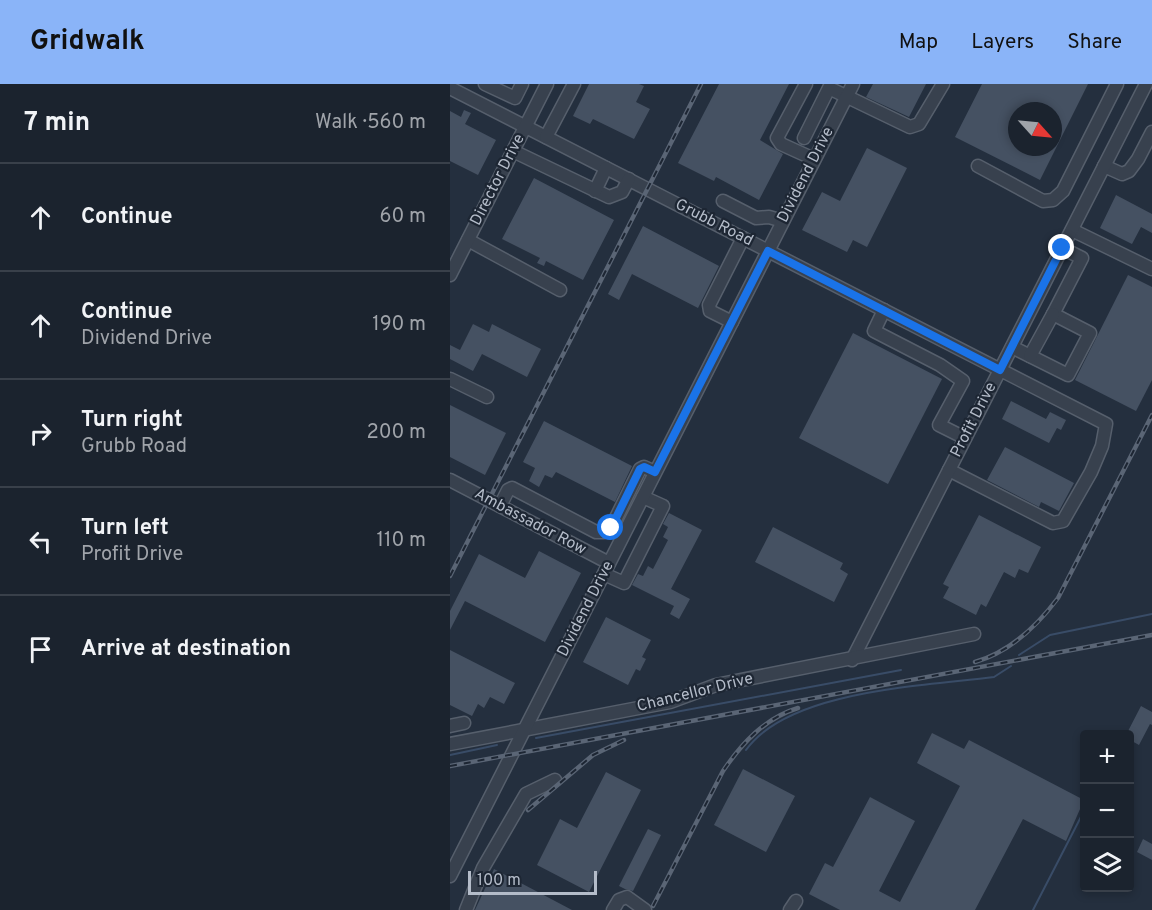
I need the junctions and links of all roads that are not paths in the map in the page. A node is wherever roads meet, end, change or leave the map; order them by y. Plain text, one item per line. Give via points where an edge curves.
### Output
1 (484, 84) edge
2 (522, 84) edge
3 (547, 84) edge
4 (574, 84) edge
5 (806, 84) edge
6 (853, 84) edge
7 (943, 84) edge
8 (1118, 84) edge
9 (824, 86) edge
10 (450, 88) edge
11 (464, 89) edge
12 (1147, 89) edge
13 (847, 96) junction
14 (525, 126) junction
15 (1152, 132) edge
16 (546, 137) junction
17 (804, 138) dead end
18 (513, 151) junction
19 (814, 159) junction
20 (978, 166) dead end
21 (1104, 166) junction
22 (606, 168) junction
23 (629, 180) junction
24 (595, 190) junction
25 (723, 201) dead end
26 (783, 221) junction
27 (1072, 230) junction
28 (743, 238) junction
29 (468, 240) junction
30 (1062, 248) junction
31 (768, 251) junction
32 (1152, 269) edge
33 (451, 270) edge
34 (560, 290) dead end
35 (884, 310) junction
36 (1053, 314) junction
37 (732, 322) junction
38 (1012, 347) junction
39 (1030, 356) junction
40 (1000, 370) junction
41 (450, 379) edge
42 (487, 397) dead end
43 (965, 438) junction
44 (949, 470) junction
45 (655, 472) junction
46 (450, 480) edge
47 (643, 496) junction
48 (500, 506) junction
49 (577, 522) junction
50 (611, 528) junction
51 (624, 534) junction
52 (567, 541) junction
53 (607, 568) junction
54 (974, 634) dead end
55 (852, 660) junction
56 (464, 723) dead end
57 (450, 726) edge
58 (524, 731) junction
59 (450, 744) edge
60 (555, 780) dead end
61 (450, 876) edge
62 (616, 905) edge
63 (466, 910) edge
64 (645, 910) edge

1 - 2 street via 515,98
3 - 14 street, Director Drive
4 - 16 street
5 - 19 street via 777,138 781,144
6 - 13 street, Dividend Drive
7 - 13 street via 919,124 910,127
8 - 20 street via 1063,191 1053,200 1043,201
9 - 13 street
9 - 17 street
10 - 11 street, Grubb Road
11 - 14 street, Grubb Road
12 - 21 street, Profit Drive
13 - 19 street, Dividend Drive
14 - 16 street, Grubb Road
14 - 18 street, Director Drive
15 - 21 street via 1129,171 1122,174
16 - 22 street, Grubb Road
18 - 24 street
18 - 29 street, Director Drive
19 - 26 street, Dividend Drive
21 - 27 street, Profit Drive
22 - 23 street, Grubb Road
22 - 24 street
23 - 24 street via 622,192 609,197
23 - 28 street, Grubb Road
25 - 26 street via 756,218
26 - 31 street, Dividend Drive
27 - 30 street, Profit Drive
27 - 32 street
28 - 31 street, Grubb Road
28 - 37 street via 709,305 710,312
29 - 33 street, Director Drive
29 - 34 street
30 - 36 street via 1082,258
30 - 38 street, Profit Drive
31 - 35 street, Grubb Road
31 - 37 street, Dividend Drive
35 - 40 street, Grubb Road
35 - 43 street via 874,331 963,381 939,425
36 - 39 street
36 - 39 street via 1090,333 1068,375
37 - 45 street, Dividend Drive
38 - 39 street
38 - 40 street, Profit Drive
40 - 43 street, Profit Drive
40 - 44 street, Grubb Road via 1106,424 1091,472 1063,521 1053,524
41 - 42 street
43 - 44 street, Profit Drive
44 - 55 street, Profit Drive
45 - 47 street, Dividend Drive
45 - 50 street via 640,469
46 - 48 street, Ambassador Row
47 - 51 street, Dividend Drive
47 - 53 street via 663,506 624,583
48 - 49 street via 512,488
48 - 52 street, Ambassador Row
49 - 50 street via 596,532
49 - 52 street
50 - 51 street
51 - 53 street, Dividend Drive
52 - 53 street, Ambassador Row
53 - 58 street, Dividend Drive
54 - 55 street, Chancellor Drive
55 - 58 street, Chancellor Drive via 716,684 670,702
56 - 57 street
58 - 59 street, Chancellor Drive
58 - 61 street, Dividend Drive
60 - 63 street via 526,794 483,868
62 - 64 street via 627,897

